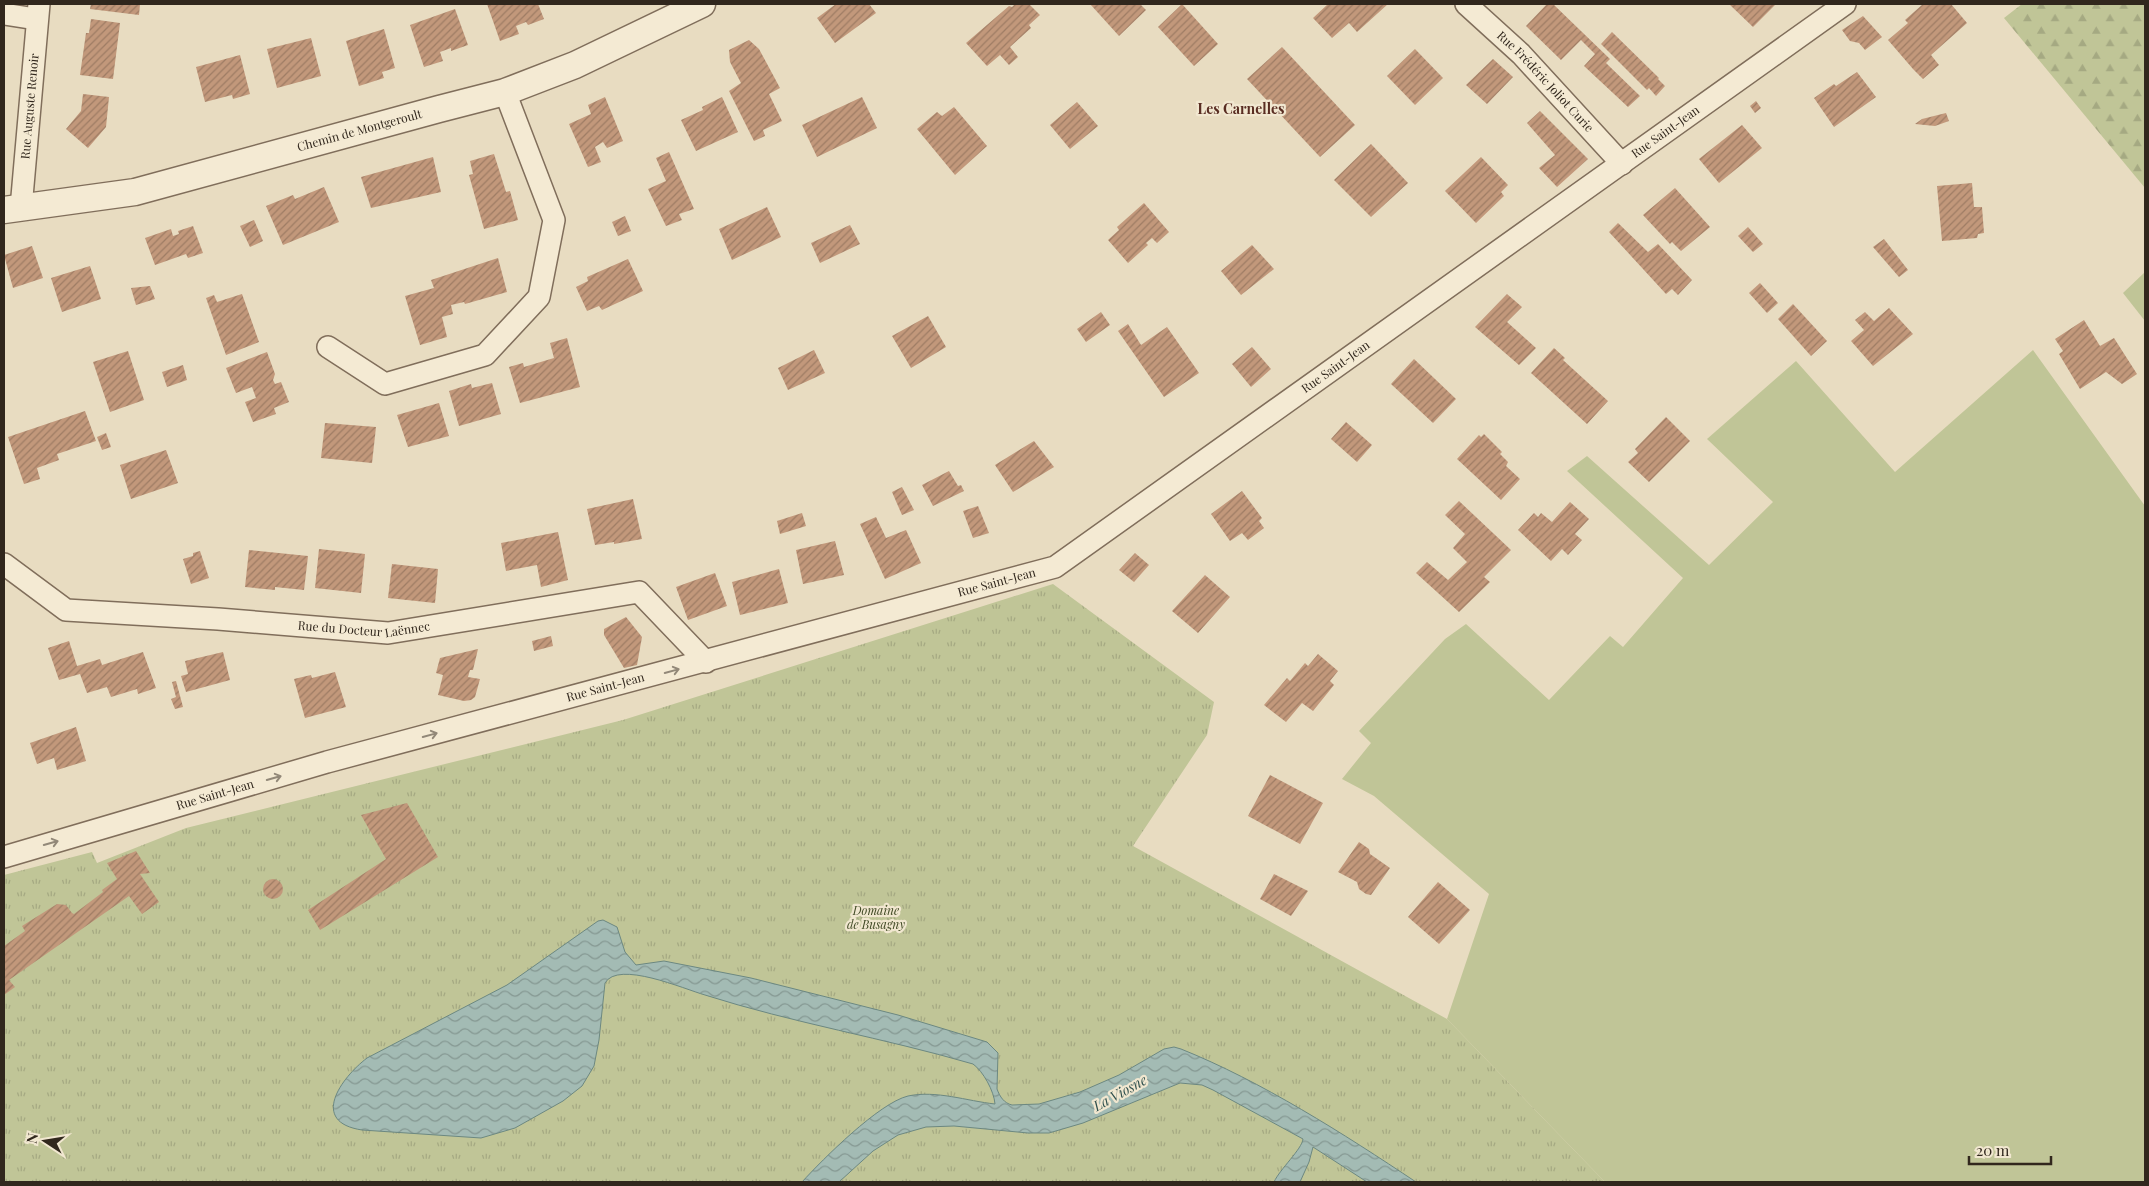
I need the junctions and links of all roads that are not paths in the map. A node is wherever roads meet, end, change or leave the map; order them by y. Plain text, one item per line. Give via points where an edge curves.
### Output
1 (702, 4) edge
2 (1466, 4) edge
3 (1845, 4) edge
4 (38, 11) edge
5 (4, 14) edge
6 (505, 92) junction
7 (1622, 164) junction
8 (13, 209) edge
9 (328, 347) dead end
10 (4, 564) edge
11 (706, 662) junction
12 (4, 856) edge

1 - 6 street, Chemin de Montgeroult via 575,64
2 - 7 street, Rue Frédéric Joliot Curie via 1521,54
3 - 7 street, Rue Saint-Jean
4 - 5 street
4 - 8 street, Rue Auguste Renoir
6 - 8 street, Chemin de Montgeroult via 135,192
6 - 9 street via 554,220 539,297 485,355 385,384
7 - 11 street, Rue Saint-Jean via 1055,567
10 - 11 street, Rue du Docteur Laënnec via 66,610 388,633 639,592
12 -> 11 street, Rue Saint-Jean via 327,762

